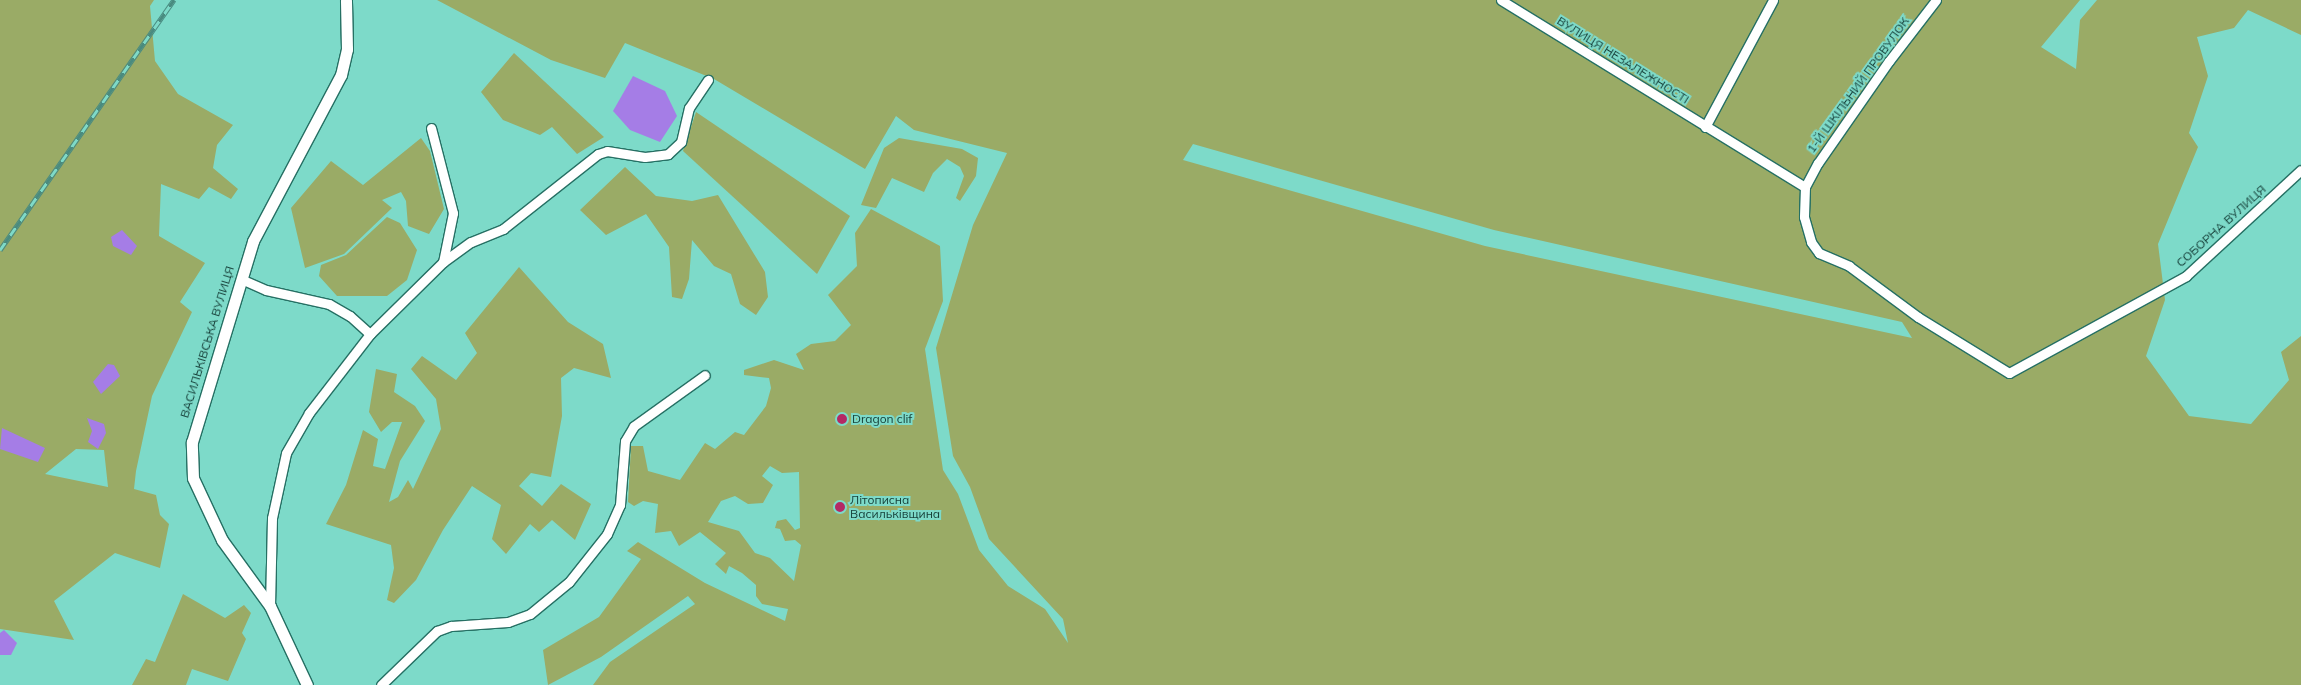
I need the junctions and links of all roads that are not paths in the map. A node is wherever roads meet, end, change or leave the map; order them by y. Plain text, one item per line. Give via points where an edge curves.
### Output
1 (346, 0) edge
2 (1501, 0) edge
3 (1772, 0) edge
4 (1936, 0) edge
5 (708, 80) dead end
6 (1705, 127) junction
7 (431, 128) dead end
8 (2301, 170) edge
9 (1805, 188) junction
10 (443, 262) junction
11 (241, 279) junction
12 (370, 334) junction
13 (705, 375) dead end
14 (270, 606) junction
15 (307, 685) edge
16 (380, 685) edge

1 - 11 street, ВАСИЛЬКІВСЬКА ВУЛИЦЯ via 347,49 341,76 254,241
2 - 6 street, ВУЛИЦЯ НЕЗАЛЕЖНОСТІ
3 - 6 street
4 - 9 street, 1-Й ШКІЛЬНИЙ ПРОВУЛОК via 1888,61 1818,163
5 - 10 street via 690,108 680,142 668,154 645,157 624,152 598,154 503,229 472,242
6 - 9 street, ВУЛИЦЯ НЕЗАЛЕЖНОСТІ
7 - 10 street via 454,213
8 - 9 street, СОБОРНА ВУЛИЦЯ via 2186,276 2009,373 1918,317 1849,266 1819,253 1811,242 1804,217
10 - 12 street
11 - 12 street via 266,290 329,304 350,316
11 - 14 street, ВАСИЛЬКІВСЬКА ВУЛИЦЯ via 192,442 193,478 222,540
12 - 14 street via 309,413 286,453 272,518
13 - 16 street via 634,426 625,441 620,505 607,534 569,582 530,614 508,622 468,624 437,631
14 - 15 street, ВАСИЛЬКІВСЬКА ВУЛИЦЯ

